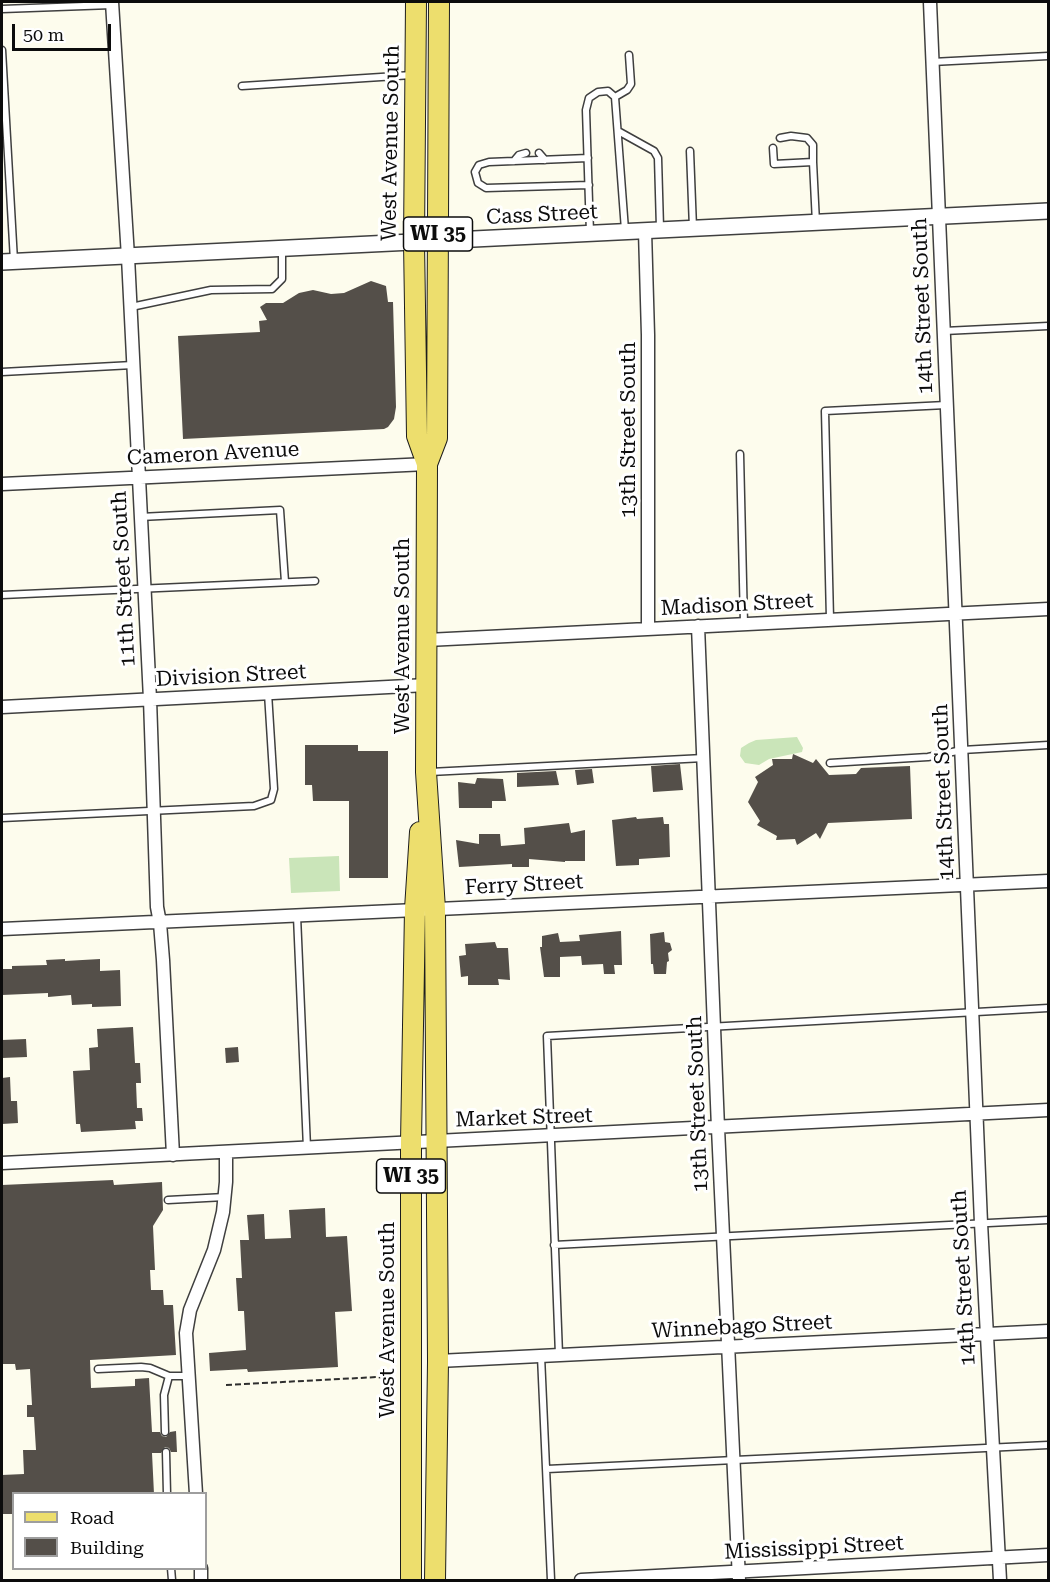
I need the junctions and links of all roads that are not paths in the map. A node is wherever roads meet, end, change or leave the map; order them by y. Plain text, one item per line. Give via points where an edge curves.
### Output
1 (416, 2) edge
2 (439, 2) edge
3 (930, 2) edge
4 (112, 3) edge
5 (2, 9) edge
6 (2, 50) edge
7 (629, 55) dead end
8 (1048, 56) edge
9 (932, 62) junction
10 (2, 72) edge
11 (416, 75) junction
12 (242, 86) dead end
13 (615, 97) junction
14 (618, 131) junction
15 (780, 138) dead end
16 (773, 148) dead end
17 (690, 152) dead end
18 (526, 153) dead end
19 (539, 153) dead end
20 (588, 158) junction
21 (545, 160) junction
22 (514, 161) junction
23 (813, 162) junction
24 (589, 185) junction
25 (1048, 211) edge
26 (939, 217) junction
27 (816, 223) junction
28 (693, 229) junction
29 (652, 231) junction
30 (625, 232) junction
31 (590, 233) junction
32 (438, 241) junction
33 (414, 242) junction
34 (282, 249) junction
35 (128, 257) junction
36 (8, 261) edge
37 (130, 307) junction
38 (1048, 326) edge
39 (944, 331) junction
40 (133, 365) junction
41 (2, 372) edge
42 (947, 405) junction
43 (740, 454) dead end
44 (427, 464) junction
45 (138, 477) junction
46 (2, 484) edge
47 (140, 517) junction
48 (315, 581) dead end
49 (285, 582) junction
50 (143, 587) junction
51 (2, 595) edge
52 (1048, 609) edge
53 (955, 613) junction
54 (830, 619) junction
55 (744, 624) junction
56 (698, 626) junction
57 (648, 629) junction
58 (427, 640) junction
59 (427, 685) junction
60 (268, 693) junction
61 (150, 699) junction
62 (2, 707) edge
63 (1048, 745) edge
64 (962, 750) junction
65 (704, 758) junction
66 (830, 763) dead end
67 (426, 772) junction
68 (153, 811) junction
69 (2, 818) edge
70 (1048, 881) edge
71 (968, 884) junction
72 (710, 896) junction
73 (415, 909) junction
74 (435, 909) junction
75 (297, 915) junction
76 (160, 923) junction
77 (2, 929) edge
78 (1048, 1008) edge
79 (973, 1012) junction
80 (714, 1025) junction
81 (1048, 1110) edge
82 (977, 1114) junction
83 (718, 1128) junction
84 (549, 1137) junction
85 (436, 1141) junction
86 (411, 1142) junction
87 (307, 1149) junction
88 (226, 1152) junction
89 (173, 1155) junction
90 (2, 1163) edge
91 (225, 1197) junction
92 (168, 1200) dead end
93 (1048, 1220) edge
94 (981, 1223) junction
95 (723, 1236) junction
96 (554, 1245) junction
97 (1048, 1331) edge
98 (987, 1334) junction
99 (728, 1348) junction
100 (541, 1356) junction
101 (559, 1356) junction
102 (438, 1361) junction
103 (98, 1369) dead end
104 (169, 1376) junction
105 (189, 1376) junction
106 (165, 1432) dead end
107 (1048, 1445) edge
108 (992, 1448) junction
109 (166, 1452) dead end
110 (734, 1460) junction
111 (547, 1469) junction
112 (167, 1492) edge
113 (196, 1492) edge
114 (1048, 1555) edge
115 (999, 1557) junction
116 (739, 1576) edge
117 (411, 1581) edge
118 (435, 1581) edge
119 (551, 1581) edge
120 (581, 1581) edge
121 (1000, 1581) edge

1 - 11 main road, West Avenue South / WI 35
2 - 32 main road, West Avenue South / WI 35
3 - 9 street, 14th Street South
4 - 5 lane
4 - 35 street, 11th Street South
6 - 10 lane
7 - 13 lane via 631,84
8 - 9 lane
9 - 26 street, 14th Street South
10 - 36 lane
11 - 12 lane
11 - 33 main road, West Avenue South / WI 35
13 - 14 lane
13 - 20 lane via 608,91 589,98
14 - 29 lane via 654,150 658,158
14 - 30 lane
15 - 23 lane via 807,138 813,146
16 - 23 lane via 774,164
17 - 28 lane
18 - 22 lane
19 - 21 lane
20 - 21 lane
20 - 24 lane
21 - 22 lane
22 - 24 lane via 479,165 475,172 478,183 486,188
23 - 27 lane
24 - 31 lane
25 - 26 street, Cass Street
26 - 27 street, Cass Street
26 - 39 street, 14th Street South
27 - 28 street, Cass Street
28 - 29 street, Cass Street
29 - 30 street, Cass Street
29 - 57 street, 13th Street South
30 - 31 street, Cass Street
31 - 32 street, Cass Street
32 - 33 street, Cass Street
32 - 44 main road, West Avenue South / WI 35 via 437,438
33 - 34 street, Cass Street
33 - 44 main road, West Avenue South / WI 35 via 417,436
34 - 35 street, Cass Street
34 - 37 lane via 282,279 272,289 211,290
35 - 36 street, Cass Street
35 - 37 street, 11th Street South
37 - 40 street, 11th Street South
38 - 39 lane
39 - 42 street, 14th Street South
40 - 41 lane
40 - 45 street, 11th Street South
42 - 53 street, 14th Street South
42 - 54 lane via 825,411
43 - 55 lane
44 - 45 street, Cameron Avenue
44 - 58 main road, West Avenue South / WI 35
45 - 46 street, Cameron Avenue
45 - 47 street, 11th Street South
47 - 49 lane via 280,510
47 - 50 street, 11th Street South
48 - 49 lane
49 - 50 lane
50 - 51 lane
50 - 61 street, 11th Street South
52 - 53 street, Madison Street
53 - 54 street, Madison Street
53 - 64 street, 14th Street South
54 - 55 street, Madison Street
55 - 56 street, Madison Street
56 - 57 street, Madison Street
56 - 65 street, 13th Street South
57 - 58 street, Madison Street
58 - 59 main road, West Avenue South / WI 35
59 - 60 street, Division Street
59 - 67 main road, West Avenue South / WI 35
60 - 61 street, Division Street
60 - 68 lane via 274,789 271,800 254,806
61 - 62 street, Division Street
61 - 68 street, 11th Street South
63 - 64 lane
64 - 66 lane via 928,757
64 - 71 street, 14th Street South
65 - 67 lane
65 - 72 street, 13th Street South
67 - 73 main road, West Avenue South / WI 35
67 - 74 main road, West Avenue South / WI 35
68 - 69 lane
68 - 76 street, 11th Street South
70 - 71 street, Ferry Street
71 - 72 street, Ferry Street
71 - 79 street, 14th Street South
72 - 74 street, Ferry Street
72 - 80 street, 13th Street South
73 - 74 street, Ferry Street
73 - 75 street, Ferry Street
73 - 86 main road, West Avenue South / WI 35
74 - 85 main road, West Avenue South / WI 35
75 - 76 street, Ferry Street
75 - 87 lane
76 - 77 street, Ferry Street
76 - 89 street, 11th Street South
78 - 79 lane
79 - 80 lane
79 - 82 street, 14th Street South
80 - 83 street, 13th Street South
80 - 84 lane via 547,1036
81 - 82 street, Market Street
82 - 83 street, Market Street
82 - 94 street, 14th Street South
83 - 84 street, Market Street
83 - 95 street, 13th Street South
84 - 85 street, Market Street
84 - 96 lane
85 - 86 street, Market Street
85 - 102 main road, West Avenue South / WI 35
86 - 87 street, Market Street
86 - 117 main road, West Avenue South / WI 35
87 - 88 street, Market Street
88 - 89 street, Market Street
88 - 91 street
89 - 90 street, Market Street
91 - 92 lane
91 - 105 street via 214,1250 190,1310 186,1333
93 - 94 lane
94 - 95 lane
94 - 98 street, 14th Street South
95 - 96 lane
95 - 99 street, 13th Street South
96 - 101 lane
97 - 98 street, Winnebago Street
98 - 99 street, Winnebago Street
98 - 108 street, 14th Street South
99 - 101 street, Winnebago Street
99 - 110 street, 13th Street South
100 - 101 street, Winnebago Street
100 - 102 street, Winnebago Street
100 - 111 lane
102 - 118 main road, West Avenue South / WI 35
103 - 104 lane via 141,1367
104 - 105 lane
104 - 106 lane via 164,1395
105 - 113 street
107 - 108 lane
108 - 110 lane
108 - 115 street, 14th Street South
109 - 112 lane
110 - 111 lane
110 - 116 street, 13th Street South
111 - 119 lane
114 - 115 street, Mississippi Street
115 - 116 street, Mississippi Street
115 - 121 street, 14th Street South
116 - 120 street, Mississippi Street

